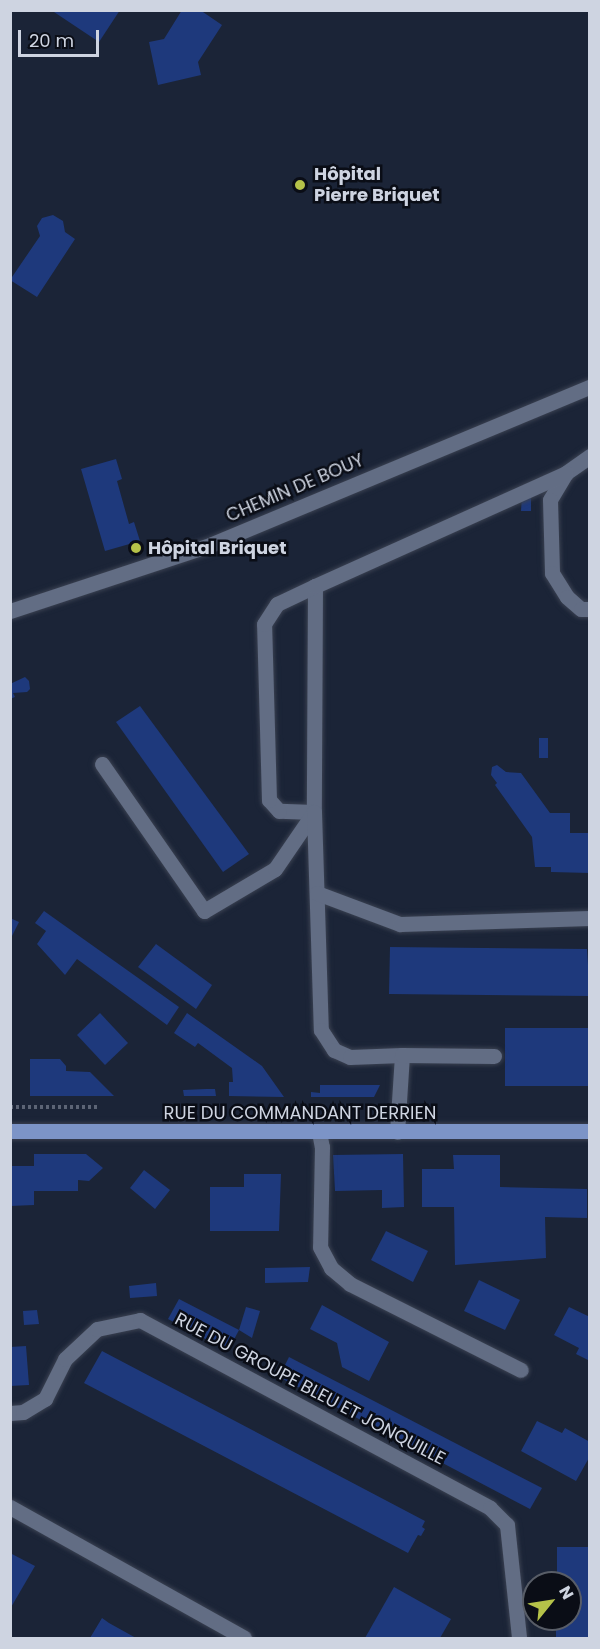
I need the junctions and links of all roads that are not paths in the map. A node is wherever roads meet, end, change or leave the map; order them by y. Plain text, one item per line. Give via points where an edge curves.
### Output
1 (590, 387) edge
2 (590, 456) edge
3 (566, 473) junction
4 (315, 586) junction
5 (590, 609) edge
6 (10, 611) edge
7 (102, 764) dead end
8 (314, 812) junction
9 (317, 893) junction
10 (590, 918) edge
11 (402, 1055) junction
12 (494, 1056) dead end
13 (10, 1131) edge
14 (590, 1131) edge
15 (319, 1132) junction
16 (397, 1132) junction
17 (521, 1370) dead end
18 (10, 1413) edge
19 (10, 1507) edge
20 (244, 1638) edge
21 (519, 1638) edge

1 - 6 street, CHEMIN DE BOUY via 212,544
2 - 3 street
3 - 4 street
3 - 5 street via 550,500 552,573 567,597 580,609
4 - 8 street
4 - 8 street via 277,604 264,624 269,800 279,811
7 - 8 street via 204,912 274,869
8 - 9 street
9 - 10 street via 400,924
9 - 11 street via 321,1030 334,1050 350,1057
11 - 12 street
11 - 16 street
13 - 15 main road, RUE DU COMMANDANT DERRIEN
14 - 16 main road, RUE DU COMMANDANT DERRIEN
15 - 16 main road, RUE DU COMMANDANT DERRIEN
15 - 17 street via 320,1247 331,1268 350,1284
18 - 21 street, RUE DU GROUPE BLEU ET JONQUILLE via 23,1412 45,1399 65,1359 97,1329 141,1320 490,1508 507,1525
19 - 20 street

